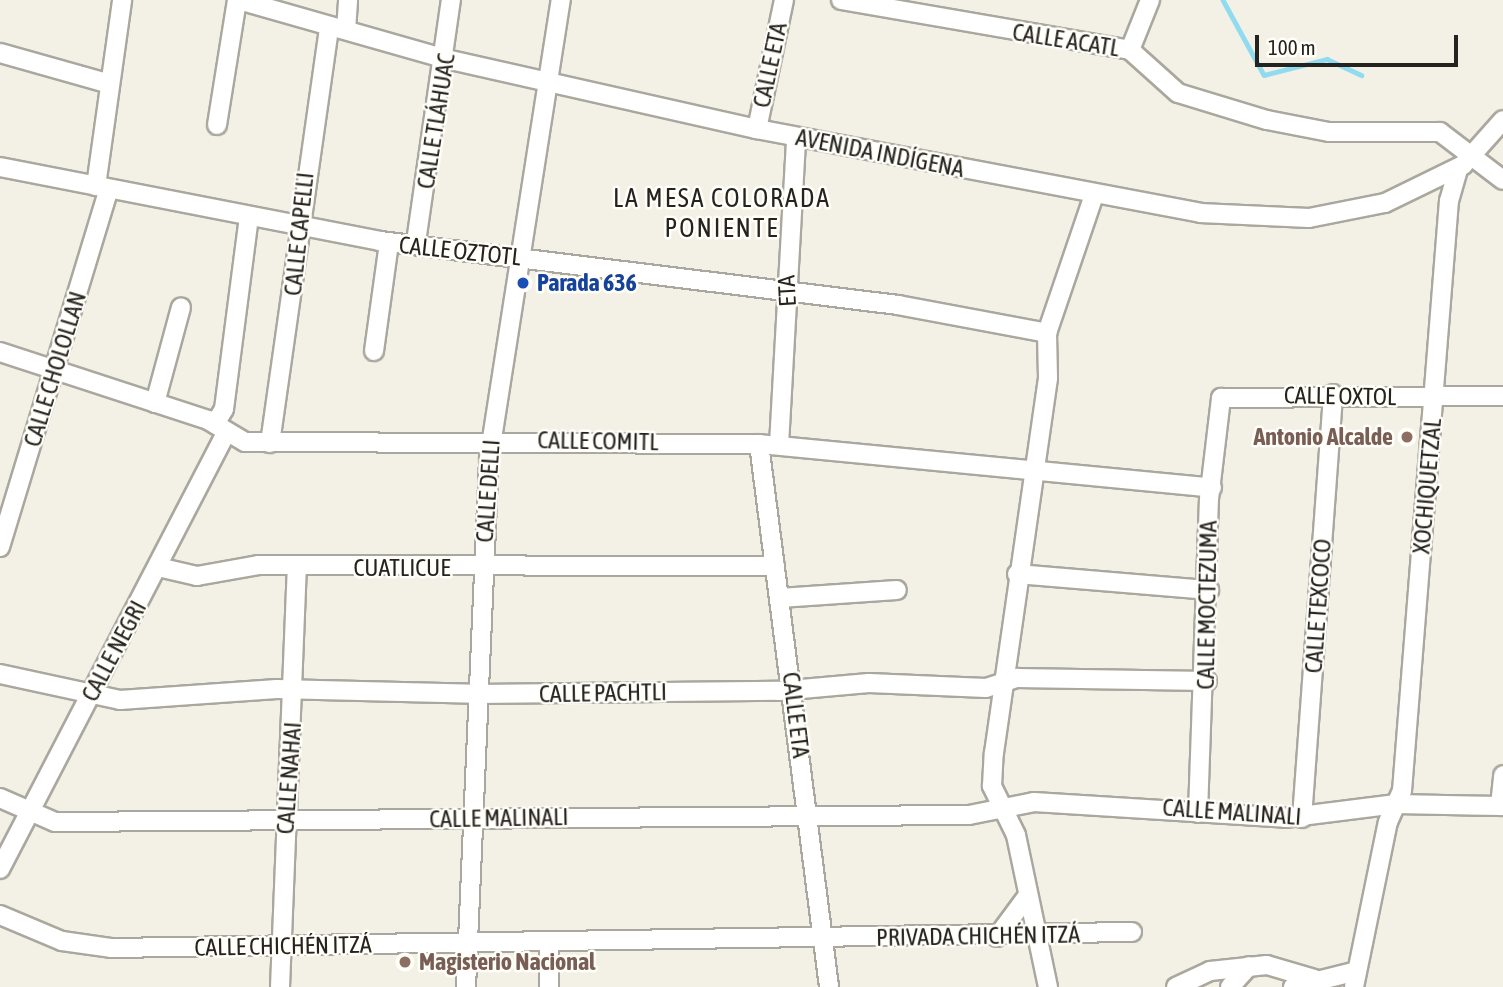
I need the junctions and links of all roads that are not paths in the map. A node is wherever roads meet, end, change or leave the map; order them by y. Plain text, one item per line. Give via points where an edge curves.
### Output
1 (122, 0) edge
2 (238, 0) edge
3 (348, 0) edge
4 (451, 0) edge
5 (561, 0) edge
6 (784, 0) edge
7 (841, 0) edge
8 (1150, 0) edge
9 (261, 3) edge
10 (872, 3) edge
11 (337, 28) junction
12 (1130, 50) junction
13 (0, 53) edge
14 (446, 59) junction
15 (545, 82) junction
16 (107, 83) junction
17 (1503, 120) edge
18 (217, 125) dead end
19 (757, 129) junction
20 (796, 137) junction
21 (1472, 156) junction
22 (0, 167) edge
23 (1458, 169) junction
24 (1503, 180) edge
25 (102, 188) junction
26 (1094, 195) junction
27 (249, 217) junction
28 (300, 227) junction
29 (415, 242) junction
30 (389, 243) junction
31 (520, 257) junction
32 (788, 293) junction
33 (181, 307) dead end
34 (1047, 333) junction
35 (374, 351) dead end
36 (0, 352) edge
37 (57, 370) junction
38 (1333, 394) junction
39 (1503, 396) edge
40 (1220, 398) joint
41 (1434, 398) junction
42 (155, 403) junction
43 (221, 428) junction
44 (491, 440) junction
45 (270, 443) junction
46 (759, 444) junction
47 (779, 445) junction
48 (1034, 468) junction
49 (1212, 488) junction
50 (0, 547) edge
51 (775, 566) junction
52 (158, 567) junction
53 (483, 567) junction
54 (297, 568) junction
55 (1017, 574) junction
56 (897, 590) dead end
57 (1209, 590) junction
58 (780, 598) junction
59 (0, 674) edge
60 (1207, 681) junction
61 (1003, 683) junction
62 (793, 689) junction
63 (293, 691) junction
64 (475, 694) junction
65 (90, 697) junction
66 (1503, 775) edge
67 (0, 798) edge
68 (1396, 804) junction
69 (1003, 806) junction
70 (1502, 806) edge
71 (32, 811) junction
72 (1198, 813) junction
73 (809, 814) junction
74 (471, 818) junction
75 (1302, 818) junction
76 (286, 820) junction
77 (0, 869) edge
78 (1026, 898) junction
79 (0, 915) edge
80 (1132, 932) dead end
81 (996, 937) junction
82 (1035, 937) junction
83 (823, 938) junction
84 (549, 943) junction
85 (468, 944) junction
86 (280, 947) junction
87 (1249, 966) junction
88 (1314, 979) junction
89 (1355, 979) edge
90 (280, 987) edge
91 (467, 987) edge
92 (549, 987) edge
93 (829, 987) edge
94 (1048, 987) edge
95 (1176, 987) edge
96 (1230, 987) edge
97 (1293, 987) edge

1 - 16 street, CALLE CHOLOLLAN
2 - 9 street, AVENIDA INDÍGENA
2 - 18 street
3 - 11 street, CALLE CAPELLI
4 - 14 street, CALLE TLÁHUAC
5 - 15 street, CALLE DELLI
6 - 19 street, CALLE ETA
7 - 10 street, CALLE ACATL
8 - 12 street
9 - 11 street, AVENIDA INDÍGENA
10 - 12 street, CALLE ACATL
11 - 14 street, AVENIDA INDÍGENA
11 - 28 street, CALLE CAPELLI
12 - 21 street, CALLE ACATL via 1178,93 1267,120 1329,132 1440,132
13 - 16 street
14 - 15 street, AVENIDA INDÍGENA
14 - 29 street, CALLE TLÁHUAC
15 - 19 street, AVENIDA INDÍGENA
15 - 31 street, CALLE DELLI
16 - 25 street, CALLE CHOLOLLAN
17 - 21 street, AVENIDA INDÍGENA
19 - 20 street, AVENIDA INDÍGENA
20 - 26 street, AVENIDA INDÍGENA
20 - 32 street, ETA
21 - 23 street, AVENIDA INDÍGENA
21 - 24 street
22 - 25 street, CALLE OZTOTL
23 - 26 street, AVENIDA INDÍGENA via 1385,204 1310,218 1200,213
23 - 41 street, XOCHIQUETZAL via 1448,201
25 - 27 street, CALLE OZTOTL
25 - 37 street, CALLE CHOLOLLAN
26 - 34 street
27 - 28 street, CALLE OZTOTL
27 - 43 street, CALLE NEGRI
28 - 30 street, CALLE OZTOTL
28 - 45 street, CALLE CAPELLI
29 - 30 street, CALLE OZTOTL
29 - 31 street, CALLE OZTOTL
30 - 35 street
31 - 32 street, CALLE OZTOTL
31 - 44 street, CALLE DELLI
32 - 34 street, CALLE OZTOTL
32 - 47 street, ETA
33 - 42 street
34 - 48 street via 1050,358
36 - 37 street, CALLE COMITL
37 - 42 street, CALLE COMITL
37 - 50 street, CALLE CHOLOLLAN
38 - 40 street, CALLE OXTOL
38 - 41 street, CALLE OXTOL
38 - 75 street, CALLE TEXCOCO
39 - 41 street, CALLE OXTOL
40 - 49 street, CALLE MOCTEZUMA
41 - 68 street, XOCHIQUETZAL
42 - 43 street, CALLE COMITL
43 - 45 street, CALLE COMITL via 240,441
43 - 52 street, CALLE NEGRI
44 - 45 street, CALLE COMITL
44 - 46 street, CALLE COMITL
44 - 53 street, CALLE DELLI
46 - 47 street, CALLE COMITL
46 - 51 street, CALLE ETA
47 - 48 street, CALLE COMITL
48 - 49 street, CALLE COMITL
48 - 55 street
49 - 57 street, CALLE MOCTEZUMA
51 - 53 street, CUATLICUE
51 - 58 street, CALLE ETA
52 - 54 street, CUATLICUE via 186,576 242,566
52 - 65 street, CALLE NEGRI
53 - 54 street, CUATLICUE
53 - 64 street, CALLE DELLI
54 - 63 street, CALLE NAHAI
55 - 57 street
55 - 61 street
56 - 58 street
57 - 60 street, CALLE MOCTEZUMA
58 - 62 street, CALLE ETA
59 - 65 street, CALLE PACHTLI
60 - 61 street, CALLE PACHTLI via 1017,678
60 - 72 street, CALLE MOCTEZUMA
61 - 62 street, CALLE PACHTLI via 986,688 869,683
61 - 69 street via 992,782
62 - 64 street, CALLE PACHTLI
62 - 73 street, CALLE ETA
63 - 64 street, CALLE PACHTLI
63 - 65 street, CALLE PACHTLI
63 - 76 street, CALLE NAHAI
64 - 74 street, CALLE DELLI
65 - 71 street, CALLE NEGRI
66 - 70 street
67 - 71 street, CALLE MALINALI
68 - 70 street, CALLE MALINALI
68 - 75 street, CALLE MALINALI
68 - 89 street, XOCHIQUETZAL
69 - 72 street, CALLE MALINALI via 1074,803
69 - 73 street, CALLE MALINALI via 969,815
69 - 78 street
71 - 76 street, CALLE MALINALI via 55,822
71 - 77 street, CALLE NEGRI
72 - 75 street, CALLE MALINALI
73 - 74 street, CALLE MALINALI
73 - 83 street, CALLE ETA
74 - 76 street, CALLE MALINALI
74 - 85 street, CALLE DELLI
76 - 86 street, CALLE NAHAI
78 - 81 street
78 - 82 street
79 - 86 street, CALLE CHICHÉN ITZÁ via 92,947
80 - 82 street, PRIVADA CHICHÉN ITZÁ
81 - 82 street, PRIVADA CHICHÉN ITZÁ
81 - 83 street, PRIVADA CHICHÉN ITZÁ
82 - 94 street
83 - 84 street, CALLE CHICHÉN ITZÁ
83 - 93 street, CALLE ETA
84 - 85 street, CALLE CHICHÉN ITZÁ
84 - 92 street
85 - 86 street, CALLE CHICHÉN ITZÁ
85 - 91 street, CALLE DELLI
86 - 90 street, CALLE NAHAI
87 - 88 street via 1276,965
87 - 95 street via 1210,971
87 - 96 street
88 - 89 street
88 - 97 street

